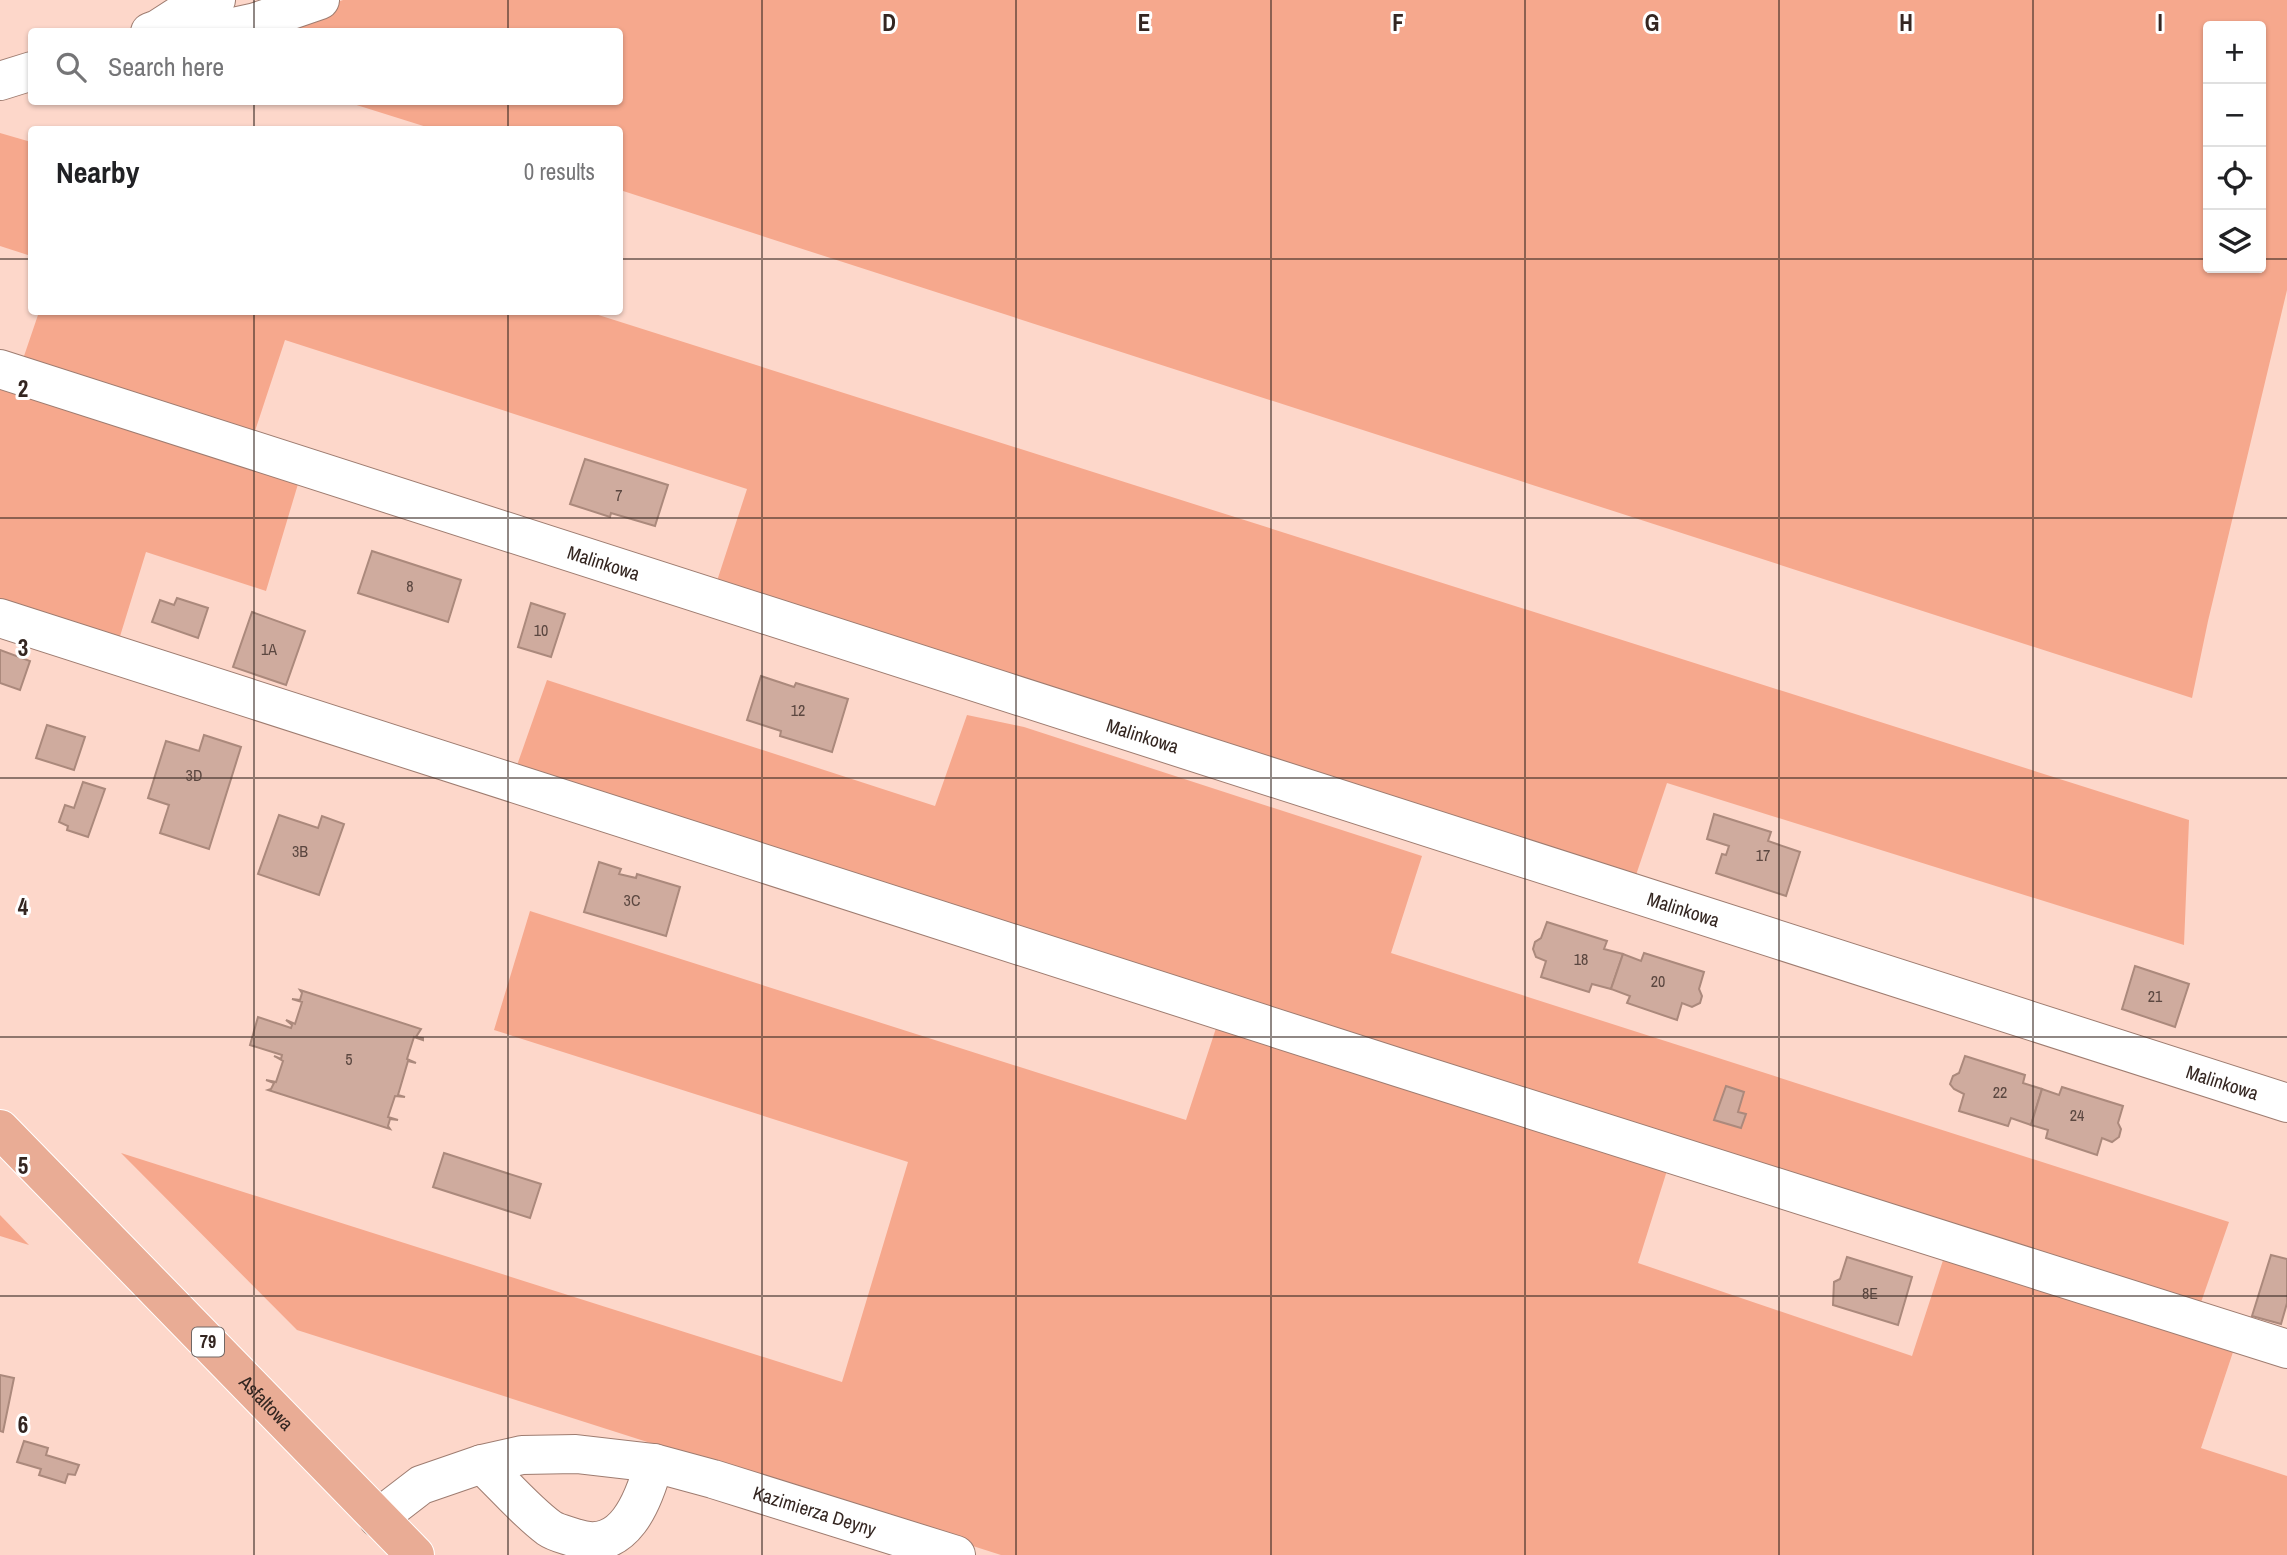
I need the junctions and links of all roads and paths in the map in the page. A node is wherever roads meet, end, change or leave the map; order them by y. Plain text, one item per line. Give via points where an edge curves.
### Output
1 (216, 0) edge
2 (320, 0) edge
3 (163, 28) edge
4 (228, 28) edge
5 (28, 72) edge
6 (0, 81) edge
7 (0, 369) edge
8 (0, 618) edge
9 (2287, 1103) edge
10 (0, 1129) edge
11 (2287, 1349) edge
12 (654, 1463) junction
13 (482, 1464) junction
14 (378, 1518) junction
15 (415, 1555) edge
16 (956, 1555) edge

1 - 3 street via 189,9
2 - 4 street
5 - 6 street
7 - 9 street, Malinkowa
8 - 11 street
10 - 14 main road, Asfaltowa / 79
12 - 13 street, Kazimierza Deyny via 576,1454 522,1455
12 - 13 street via 647,1490 622,1529 607,1538 583,1541 551,1530
12 - 16 street, Kazimierza Deyny
13 - 14 street, Kazimierza Deyny via 422,1485
14 - 15 main road, Asfaltowa / 79

